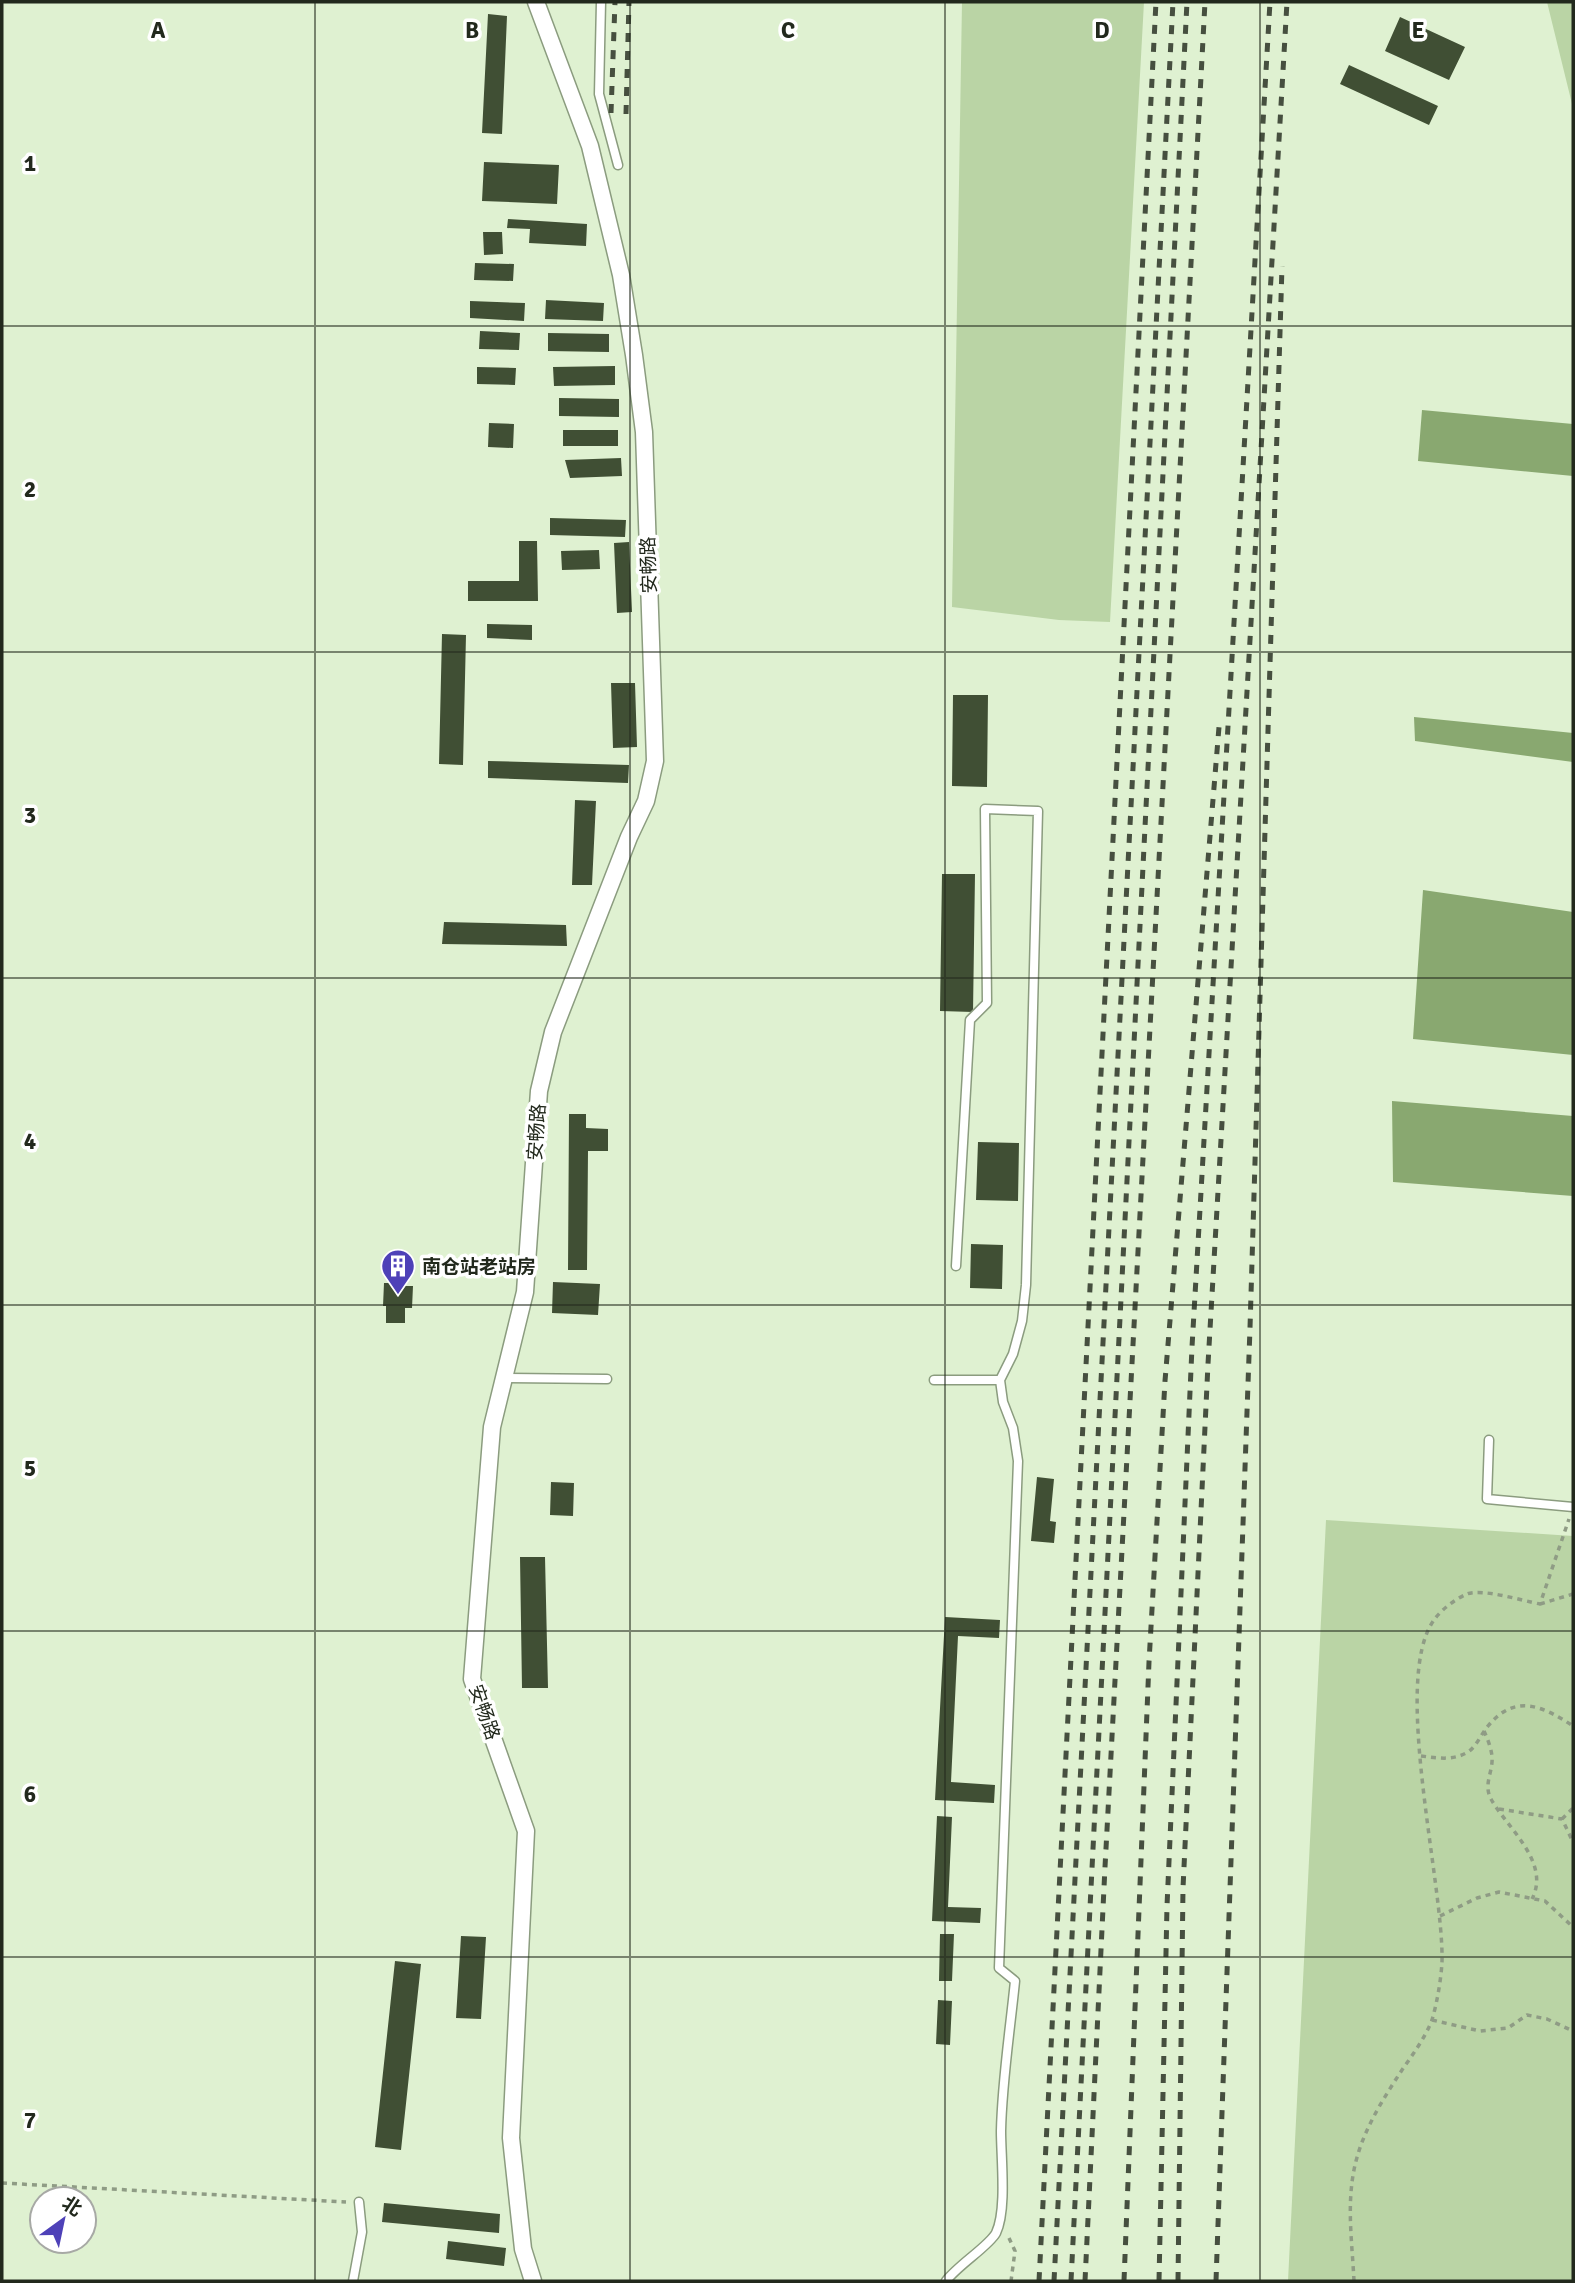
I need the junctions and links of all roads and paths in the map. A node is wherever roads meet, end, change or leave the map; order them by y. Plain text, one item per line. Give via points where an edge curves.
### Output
1 (536, 2) edge
2 (601, 2) edge
3 (618, 165) dead end
4 (956, 1266) dead end
5 (504, 1378) junction
6 (607, 1378) dead end
7 (934, 1380) dead end
8 (1000, 1380) junction
9 (1489, 1440) dead end
10 (1573, 1507) edge
11 (1569, 1519) dead end
12 (1573, 1594) edge
13 (1540, 1604) junction
14 (1573, 1726) edge
15 (1484, 1731) junction
16 (1421, 1756) junction
17 (1573, 1808) edge
18 (1497, 1809) junction
19 (1562, 1819) junction
20 (1573, 1842) edge
21 (1532, 1899) junction
22 (1440, 1916) junction
23 (1573, 1927) edge
24 (1432, 2020) junction
25 (1572, 2031) edge
26 (2, 2183) edge
27 (359, 2202) joint
28 (1000, 2220) junction
29 (353, 2281) edge
30 (533, 2281) edge
31 (946, 2281) edge
32 (1010, 2281) edge
33 (1354, 2281) edge

1 - 5 street, 安畅路 via 590,146 621,275 634,355 644,432 655,761 646,801 544,1064 526,1292
2 - 3 lane via 599,93
4 - 8 lane via 970,1020 987,1003 985,809 1038,810 1026,1285 1013,1354
5 - 6 lane
5 - 30 street, 安畅路 via 492,1427 472,1679 526,1831 511,2138 523,2249
7 - 8 lane
8 - 28 lane via 1018,1461 999,1968 1015,1981 1001,2129
9 - 10 lane via 1487,1499
11 - 13 path
12 - 13 path
13 - 16 path via 1469,1593 1433,1622 1419,1670
14 - 15 path via 1540,1707 1515,1706
15 - 16 path via 1472,1750 1458,1756
15 - 18 path via 1492,1763 1489,1795
16 - 22 path
17 - 19 path
18 - 19 path
18 - 21 path via 1524,1844 1537,1874
19 - 20 path
21 - 22 path via 1499,1892
21 - 23 path via 1545,1901
22 - 24 path via 1442,1964
24 - 25 path via 1480,2031 1508,2028 1527,2015
24 - 33 path via 1383,2098 1357,2155 1349,2216
26 - 27 path
27 - 29 lane via 362,2232
28 - 31 lane via 990,2242
28 - 32 path via 1015,2251

